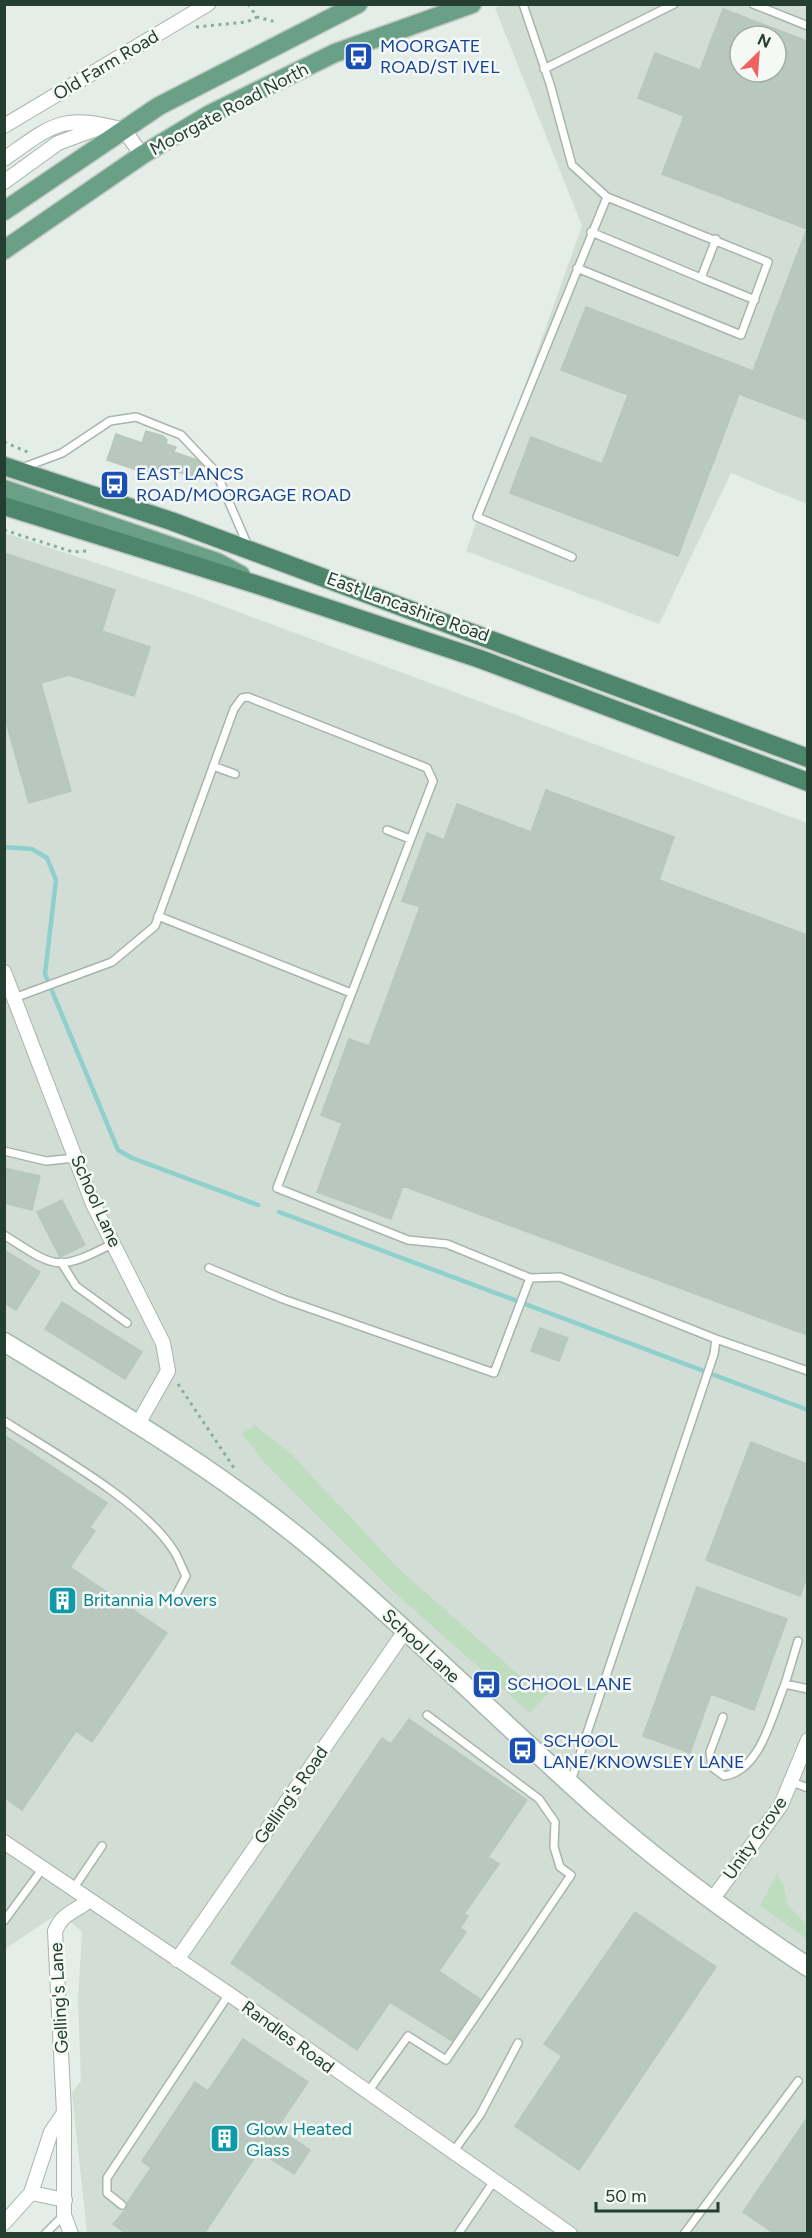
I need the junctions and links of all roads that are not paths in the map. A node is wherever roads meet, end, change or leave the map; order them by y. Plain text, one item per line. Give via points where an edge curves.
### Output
1 (208, 4) edge
2 (358, 4) edge
3 (472, 4) edge
4 (523, 4) edge
5 (674, 4) edge
6 (753, 4) edge
7 (807, 26) edge
8 (544, 69) junction
9 (4, 126) edge
10 (115, 127) junction
11 (142, 155) junction
12 (4, 159) edge
13 (4, 182) edge
14 (607, 197) junction
15 (4, 211) edge
16 (591, 232) junction
17 (716, 239) junction
18 (4, 250) edge
19 (577, 268) junction
20 (701, 278) junction
21 (754, 300) junction
22 (11, 468) edge
23 (4, 489) edge
24 (4, 506) edge
25 (4, 516) edge
26 (71, 527) junction
27 (249, 549) junction
28 (572, 557) dead end
29 (258, 585) junction
30 (807, 758) edge
31 (213, 766) junction
32 (235, 774) dead end
33 (807, 782) edge
34 (387, 830) dead end
35 (410, 839) junction
36 (158, 916) junction
37 (4, 972) edge
38 (351, 993) junction
39 (14, 998) junction
40 (4, 1151) edge
41 (75, 1158) junction
42 (4, 1234) edge
43 (114, 1243) junction
44 (62, 1262) junction
45 (209, 1268) dead end
46 (530, 1278) junction
47 (127, 1323) dead end
48 (716, 1339) junction
49 (4, 1342) edge
50 (807, 1371) edge
51 (4, 1421) edge
52 (138, 1425) junction
53 (175, 1597) dead end
54 (405, 1631) junction
55 (798, 1641) dead end
56 (785, 1684) junction
57 (807, 1689) edge
58 (427, 1715) dead end
59 (723, 1717) dead end
60 (807, 1740) edge
61 (792, 1782) junction
62 (571, 1783) junction
63 (807, 1788) edge
64 (4, 1842) edge
65 (102, 1846) dead end
66 (43, 1868) junction
67 (73, 1889) junction
68 (712, 1899) junction
69 (89, 1900) junction
70 (4, 1922) edge
71 (177, 1960) junction
72 (807, 1967) edge
73 (229, 1994) junction
74 (518, 2043) dead end
75 (798, 2081) dead end
76 (367, 2093) junction
77 (64, 2113) junction
78 (453, 2152) junction
79 (494, 2181) junction
80 (31, 2193) junction
81 (65, 2200) junction
82 (122, 2205) dead end
83 (59, 2219) junction
84 (4, 2223) edge
85 (45, 2234) edge
86 (56, 2234) edge
87 (71, 2234) edge
88 (458, 2234) edge
89 (570, 2234) edge
90 (684, 2234) edge

1 - 9 street, Old Farm Road
2 - 10 main road, Moorgate Road North
3 - 11 main road, Moorgate Road North via 335,53 210,114
4 - 8 lane
5 - 8 lane
6 - 7 lane
8 - 14 lane via 572,165
10 - 11 street
10 - 12 street via 82,120 50,127
10 - 13 street via 58,143
10 - 15 main road, Moorgate Road North
11 - 18 main road, Moorgate Road North
14 - 16 lane
14 - 17 lane
16 - 19 lane
16 - 20 lane
17 - 20 lane
17 - 21 lane via 768,262
19 - 21 lane via 741,335
19 - 28 lane via 477,518
20 - 21 lane
22 - 27 highway, East Lancashire Road
22 - 27 lane via 62,453 110,421 136,417 181,435 216,472
23 - 29 main road via 217,562
24 - 26 highway, East Lancashire Road
25 - 26 highway
26 - 29 highway, East Lancashire Road
27 - 30 highway, East Lancashire Road
29 - 33 highway, East Lancashire Road via 480,659
31 - 32 lane
31 - 35 lane via 237,702 248,697 427,768 433,781
31 - 36 lane
34 - 35 lane
35 - 38 lane
36 - 38 lane
36 - 39 lane via 155,926 112,962
37 - 39 street, School Lane
38 - 46 lane via 277,1188 408,1240 447,1244
39 - 41 street, School Lane
40 - 41 lane via 46,1161
41 - 43 street, School Lane
42 - 44 lane via 47,1262
43 - 44 lane via 75,1263
43 - 52 street, School Lane via 162,1343 168,1371
44 - 47 lane via 76,1286
45 - 46 lane via 283,1299 494,1372
46 - 48 lane via 560,1277
48 - 50 lane
48 - 62 lane
49 - 52 main road, School Lane
51 - 53 lane via 101,1484 144,1518 174,1550 186,1576
52 - 54 main road, School Lane via 226,1482 318,1553
54 - 62 main road, School Lane
54 - 71 street, Gelling's Road
55 - 56 lane
56 - 57 lane
56 - 59 lane via 757,1750 736,1774 724,1776 712,1767 710,1752
58 - 76 lane via 539,1799 555,1822 554,1847 561,1867 571,1875 446,2060 408,2036
60 - 61 street, Unity Grove
61 - 63 lane
61 - 68 street, Unity Grove via 781,1805
62 - 68 main road, School Lane
64 - 66 street, Randles Road
65 - 67 lane
66 - 67 street, Randles Road
66 - 70 lane
67 - 69 street, Randles Road
68 - 72 main road, School Lane
69 - 71 street, Randles Road
69 - 77 street, Gelling's Lane via 81,1908 69,1911 55,1930
71 - 73 street, Randles Road
73 - 76 street, Randles Road
73 - 82 lane via 107,2178 107,2193
74 - 78 lane via 480,2115
75 - 90 lane
76 - 78 street, Randles Road
77 - 80 street via 51,2132
77 - 81 street, Gelling's Lane
78 - 79 street, Randles Road
79 - 88 lane
79 - 89 street, Randles Road
80 - 81 street
80 - 84 street
81 - 83 street, Gelling's Lane
83 - 85 lane
83 - 86 lane
83 - 87 street, Gelling's Lane

